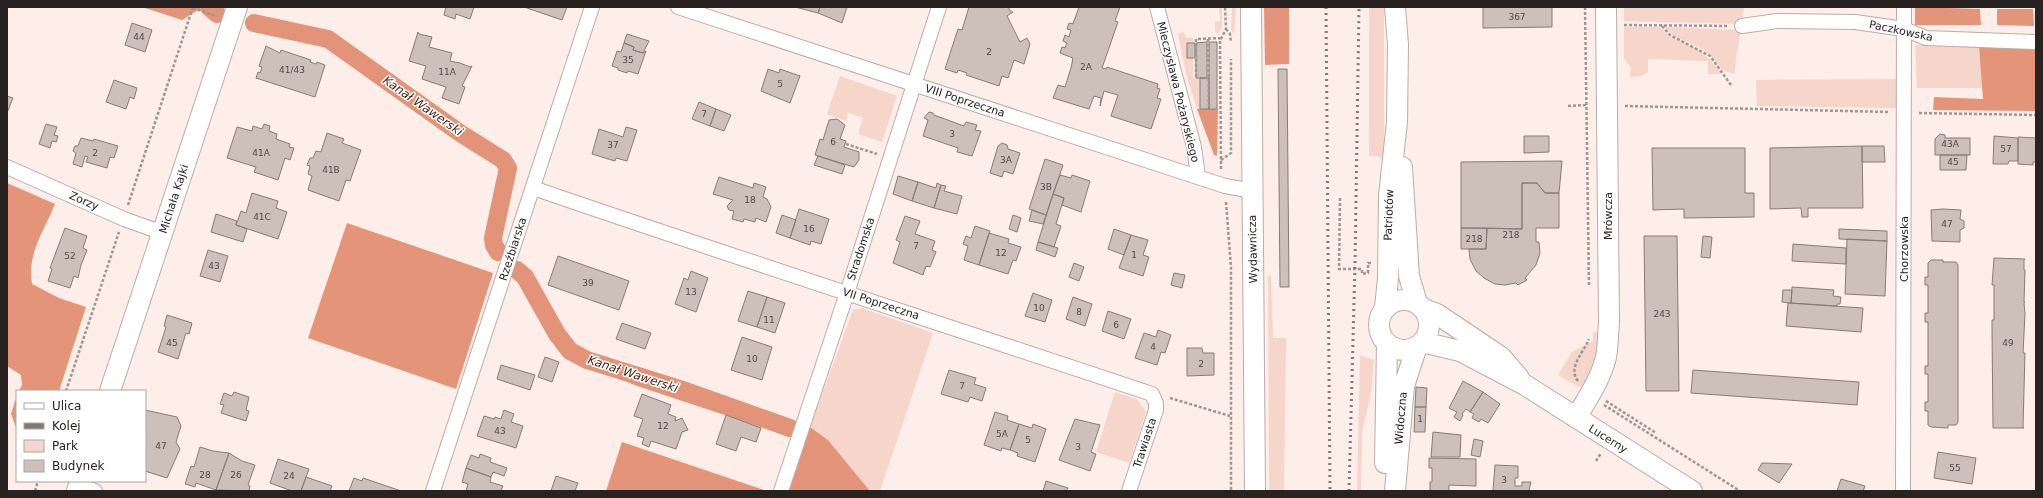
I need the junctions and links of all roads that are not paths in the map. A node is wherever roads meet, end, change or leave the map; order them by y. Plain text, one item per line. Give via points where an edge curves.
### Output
1 (592, 7) edge
2 (678, 7) edge
3 (939, 7) edge
4 (1157, 7) edge
5 (1251, 7) edge
6 (1395, 7) edge
7 (1606, 7) edge
8 (1904, 7) edge
9 (235, 14) edge
10 (1742, 26) road end
11 (1904, 29) junction
12 (2036, 42) edge
13 (914, 85) junction
14 (1397, 122) junction
15 (7, 167) edge
16 (1198, 176) junction
17 (533, 188) junction
18 (1253, 191) junction
19 (163, 233) junction
20 (847, 293) junction
21 (1421, 306) junction
22 (1385, 308) junction
23 (1387, 344) junction
24 (1420, 344) junction
25 (1472, 348) junction
26 (110, 390) edge
27 (1152, 394) joint
28 (1576, 418) junction
29 (433, 491) edge
30 (781, 491) edge
31 (1129, 491) edge
32 (1255, 491) edge
33 (1385, 491) edge
34 (1395, 491) edge
35 (1692, 491) edge
36 (1903, 491) edge

1 - 17 street, Rzeźbiarska
2 - 13 street, VIII Poprzeczna
3 - 13 street, Stradomska
4 - 16 street, Mieczysława Pożaryskiego via 1194,147
5 - 18 main road, Wydawnicza
6 - 14 main road, Patriotów via 1398,45
7 - 28 main road, Mrówcza via 1609,323 1606,355 1599,377
8 - 11 street, Chorzowska
9 - 19 main road, Michała Kajki
10 - 11 street, Paczkowska via 1777,21 1847,22
11 - 12 street, Paczkowska via 1926,38
11 - 36 street, Chorzowska
13 - 16 street, VIII Poprzeczna
13 - 20 street, Stradomska
14 - 21 main road, Patriotów via 1403,170 1408,276
14 - 22 main road, Patriotów via 1390,194
15 - 19 street, Zorzy via 124,219
16 - 18 street, VIII Poprzeczna via 1225,186
17 - 20 street, VII Poprzeczna
17 - 29 street, Rzeźbiarska
18 - 32 main road, Wydawnicza
19 - 26 main road, Michała Kajki
20 - 27 street, VII Poprzeczna
20 - 30 street, Stradomska
21 - 22 main road via 1406,300 1395,301
21 - 24 main road via 1428,319 1429,329
21 - 25 main road, Lucerny via 1437,314
22 - 23 main road via 1378,326
23 - 24 main road via 1402,350
23 - 33 main road, Widoczna
24 - 25 main road, Lucerny
24 - 34 main road, Widoczna via 1404,386
25 - 28 main road, Lucerny
27 - 31 street, Trawiasta via 1156,410
28 - 35 main road, Lucerny

